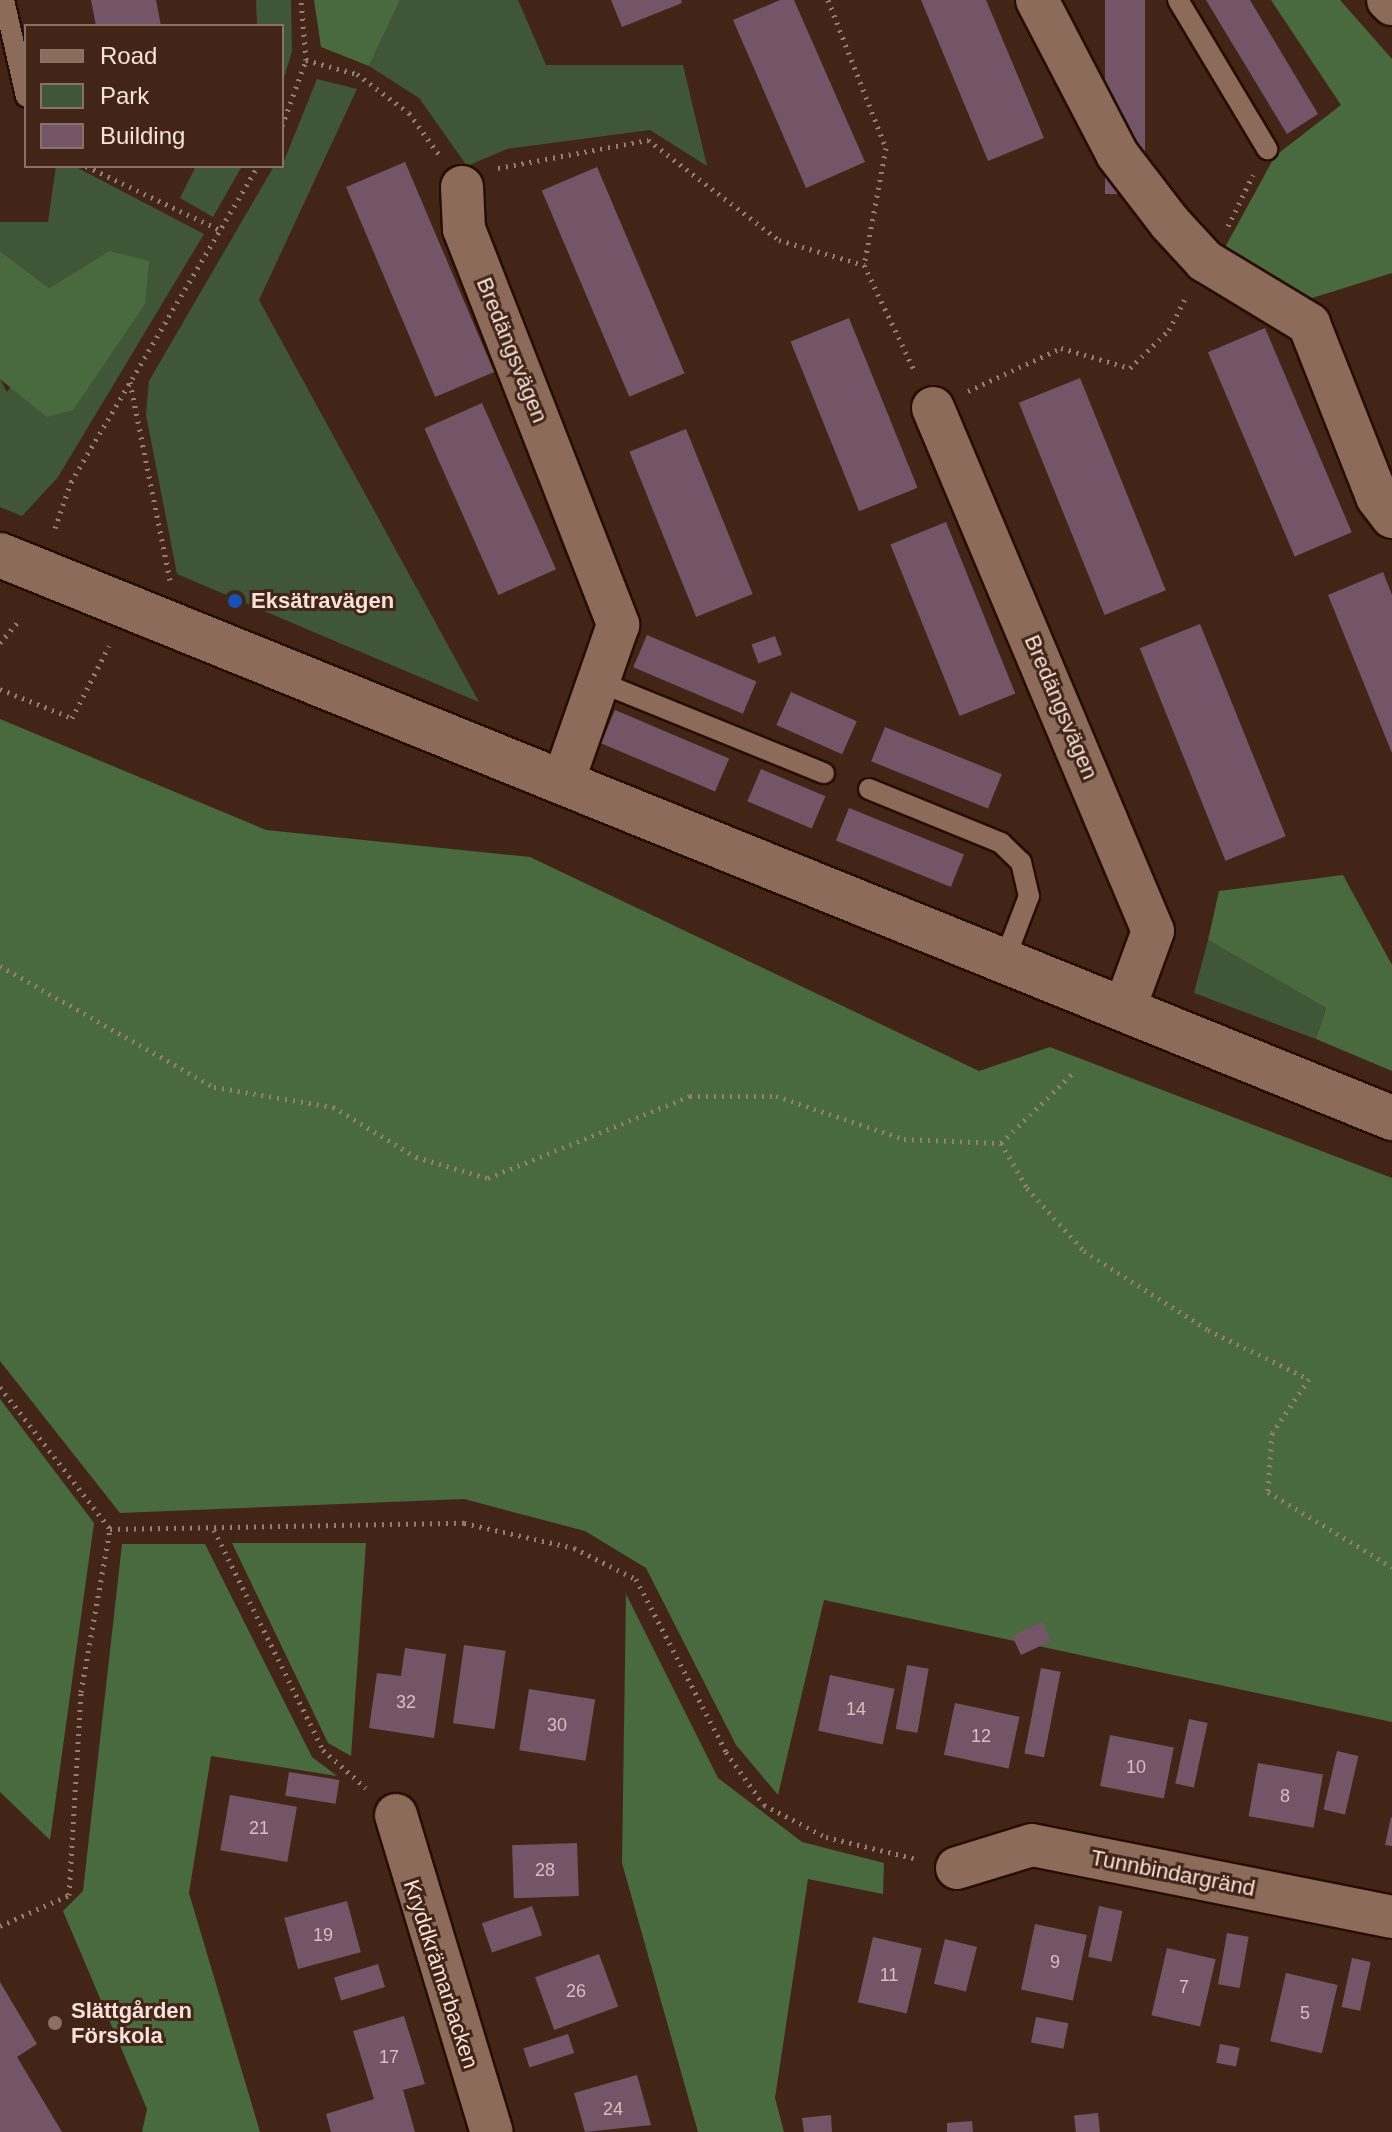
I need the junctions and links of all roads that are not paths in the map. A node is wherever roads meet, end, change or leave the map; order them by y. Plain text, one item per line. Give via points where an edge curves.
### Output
1 (4, 0) edge
2 (1037, 0) edge
3 (1178, 0) edge
4 (24, 88) edge
5 (1266, 147) road end
6 (462, 187) road end
7 (933, 408) road end
8 (1392, 517) edge
9 (0, 555) edge
10 (597, 681) junction
11 (824, 773) dead end
12 (563, 782) junction
13 (869, 789) dead end
14 (1004, 961) junction
15 (1124, 1010) junction
16 (1392, 1118) edge
17 (396, 1815) road end
18 (957, 1868) road end
19 (1392, 1917) edge
20 (492, 2132) edge

1 - 4 lane
2 - 8 street via 1117,154 1205,261 1309,324 1377,497
3 - 5 lane
6 - 10 street, Bredängsvägen via 464,229 612,601 618,625
7 - 15 street, Bredängsvägen via 1153,931
9 - 12 street
10 - 11 lane
10 - 12 street, Bredängsvägen
12 - 14 street
13 - 14 lane via 1001,843 1021,862 1029,896
14 - 15 street
15 - 16 street
17 - 20 street, Kryddkrämarbacken
18 - 19 street, Tunnbindargränd via 1032,1845

